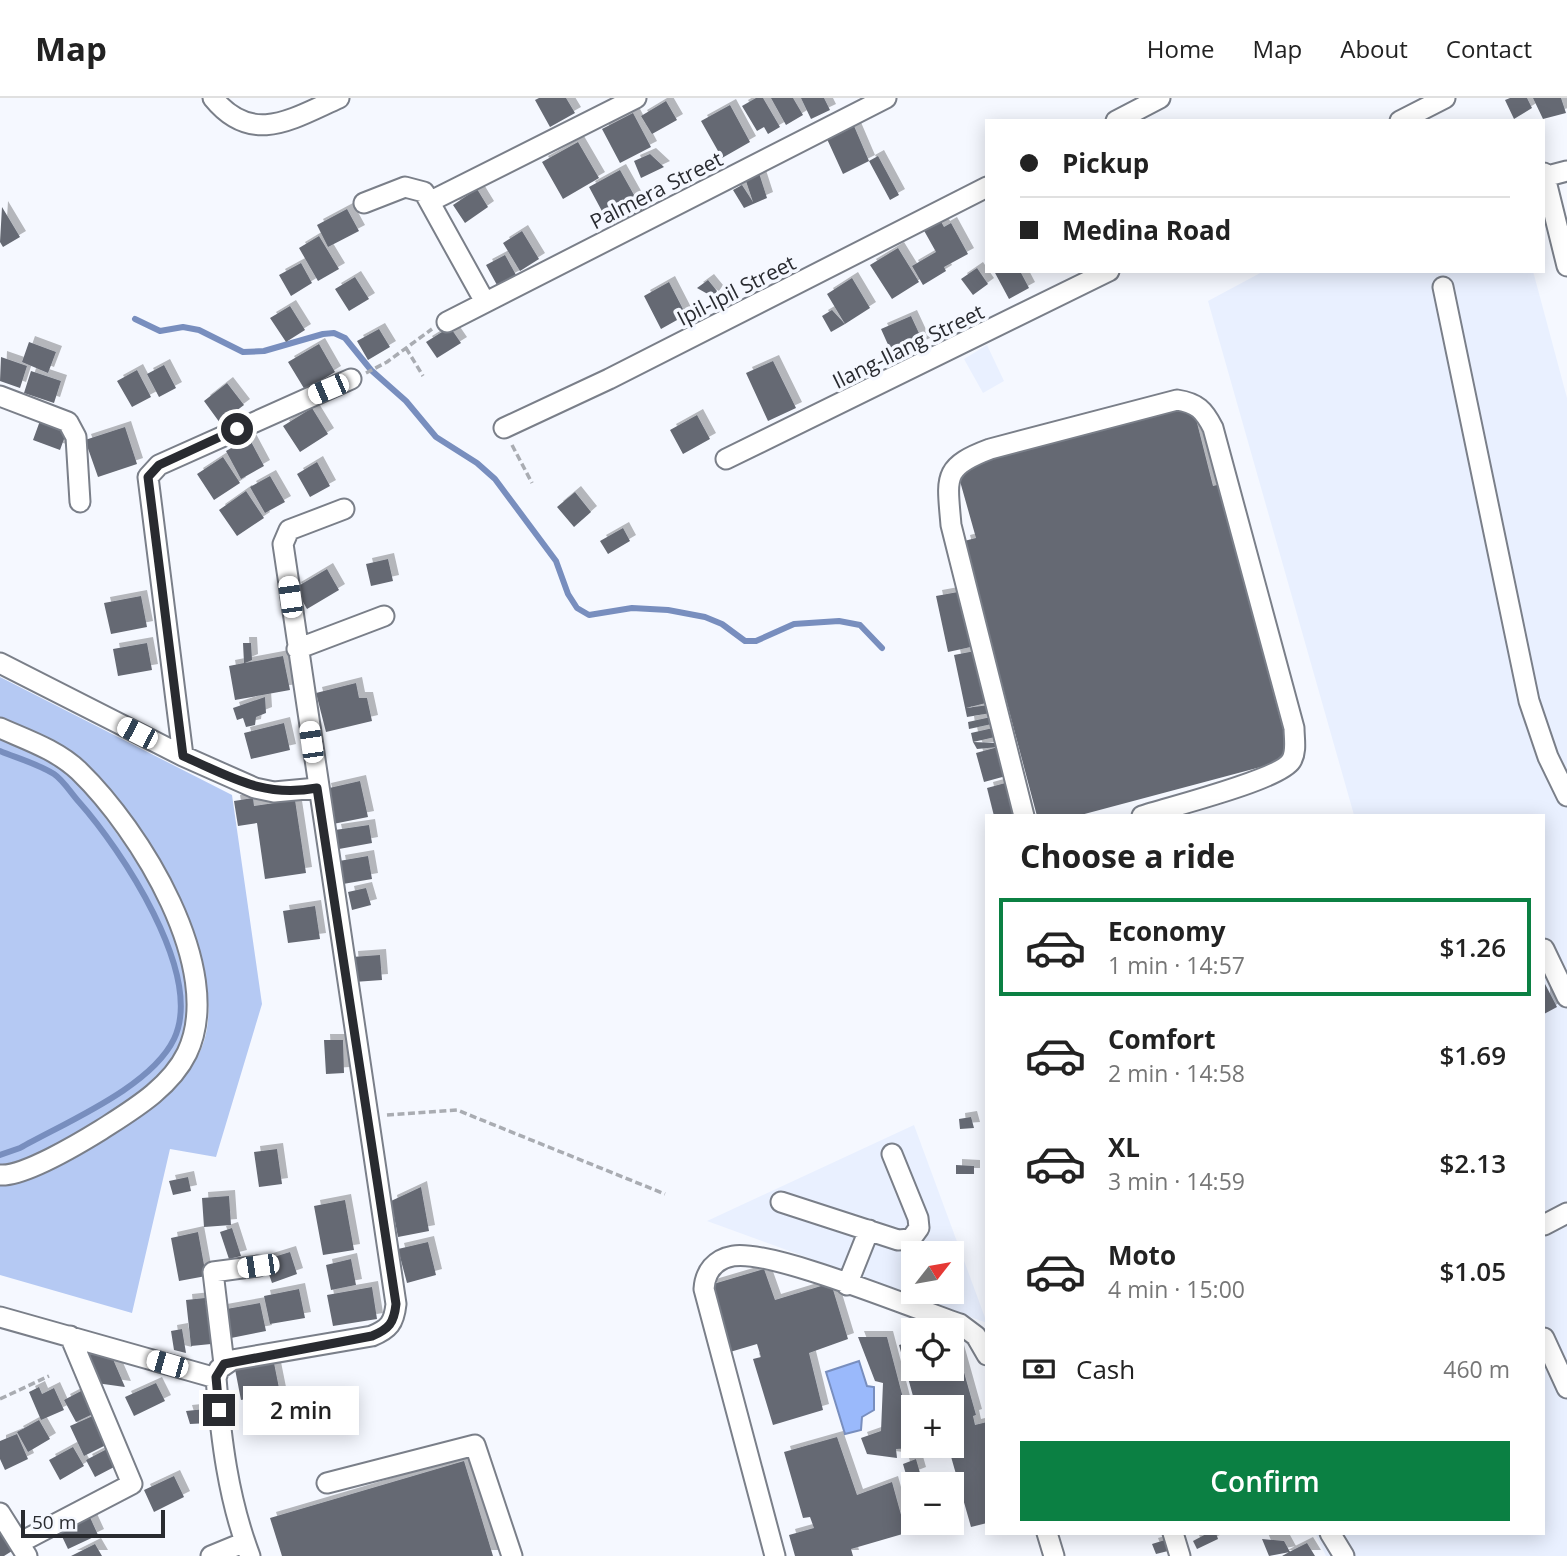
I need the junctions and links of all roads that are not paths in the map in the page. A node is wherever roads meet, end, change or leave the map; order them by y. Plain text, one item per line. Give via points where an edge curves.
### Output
1 (213, 98) edge
2 (636, 98) edge
3 (886, 98) edge
4 (1160, 98) edge
5 (1445, 98) edge
6 (329, 100) edge
7 (1120, 119) edge
8 (1404, 119) edge
9 (1567, 171) edge
10 (1545, 175) edge
11 (1545, 178) edge
12 (985, 188) edge
13 (431, 201) junction
14 (364, 203) dead end
15 (1563, 233) edge
16 (1567, 266) edge
17 (1106, 273) edge
18 (1443, 288) dead end
19 (485, 302) junction
20 (447, 321) road end
21 (351, 379) road end
22 (0, 396) edge
23 (504, 428) road end
24 (726, 459) dead end
25 (80, 502) dead end
26 (344, 509) dead end
27 (384, 616) dead end
28 (297, 649) junction
29 (0, 663) edge
30 (0, 728) edge
31 (183, 756) junction
32 (317, 788) junction
33 (1567, 796) edge
34 (1023, 814) edge
35 (1149, 814) edge
36 (1545, 951) edge
37 (1567, 997) edge
38 (892, 1154) dead end
39 (0, 1175) edge
40 (781, 1202) dead end
41 (1567, 1213) edge
42 (1545, 1224) edge
43 (869, 1230) junction
44 (258, 1266) dead end
45 (847, 1285) junction
46 (0, 1317) edge
47 (70, 1336) junction
48 (1545, 1340) edge
49 (985, 1352) edge
50 (220, 1371) junction
51 (1567, 1388) edge
52 (327, 1483) dead end
53 (0, 1513) edge
54 (1048, 1535) edge
55 (1174, 1535) edge
56 (1331, 1535) edge
57 (23, 1549) edge
58 (247, 1549) edge
59 (211, 1556) edge
60 (512, 1556) edge
61 (775, 1556) edge
62 (1055, 1556) edge
63 (1181, 1556) edge
64 (1344, 1556) edge

1 - 6 street via 246,125 258,127
2 - 13 street
3 - 19 street, Palmera Street
4 - 7 street
5 - 8 street
9 - 10 street
11 - 15 street
12 - 23 street, Ipil-Ipil Street
13 - 14 street via 424,191 405,187
13 - 19 street
15 - 16 street
17 - 24 street, Ilang-Ilang Street
18 - 33 street via 1530,701 1548,757
19 - 20 street, Palmera Street
21 - 31 street via 159,465 148,477
22 - 25 street via 68,422 76,437
26 - 28 street via 298,526 284,537
27 - 28 street
28 - 32 street
29 - 31 street
30 - 39 street via 60,756 112,809 174,913 194,972 198,1005 186,1056 148,1098 91,1136 37,1163
31 - 32 street via 255,788 298,792
32 - 50 street via 395,1318 372,1336
34 - 35 street via 951,525 952,472 962,460 990,449 1177,400 1193,402 1213,428 1294,728 1294,751 1286,766 1266,778
36 - 37 street
38 - 43 street via 919,1228 905,1241
40 - 43 street
41 - 42 street
43 - 45 street
44 - 50 street via 213,1272
45 - 49 street via 960,1324 976,1336
45 - 61 street via 752,1256 721,1259 705,1278 704,1289
46 - 47 street
47 - 50 street
47 - 57 street via 132,1484
48 - 51 street
50 - 58 street via 224,1461
52 - 60 street via 475,1445
53 - 57 street
54 - 62 street
55 - 63 street
56 - 64 street
58 - 59 street

